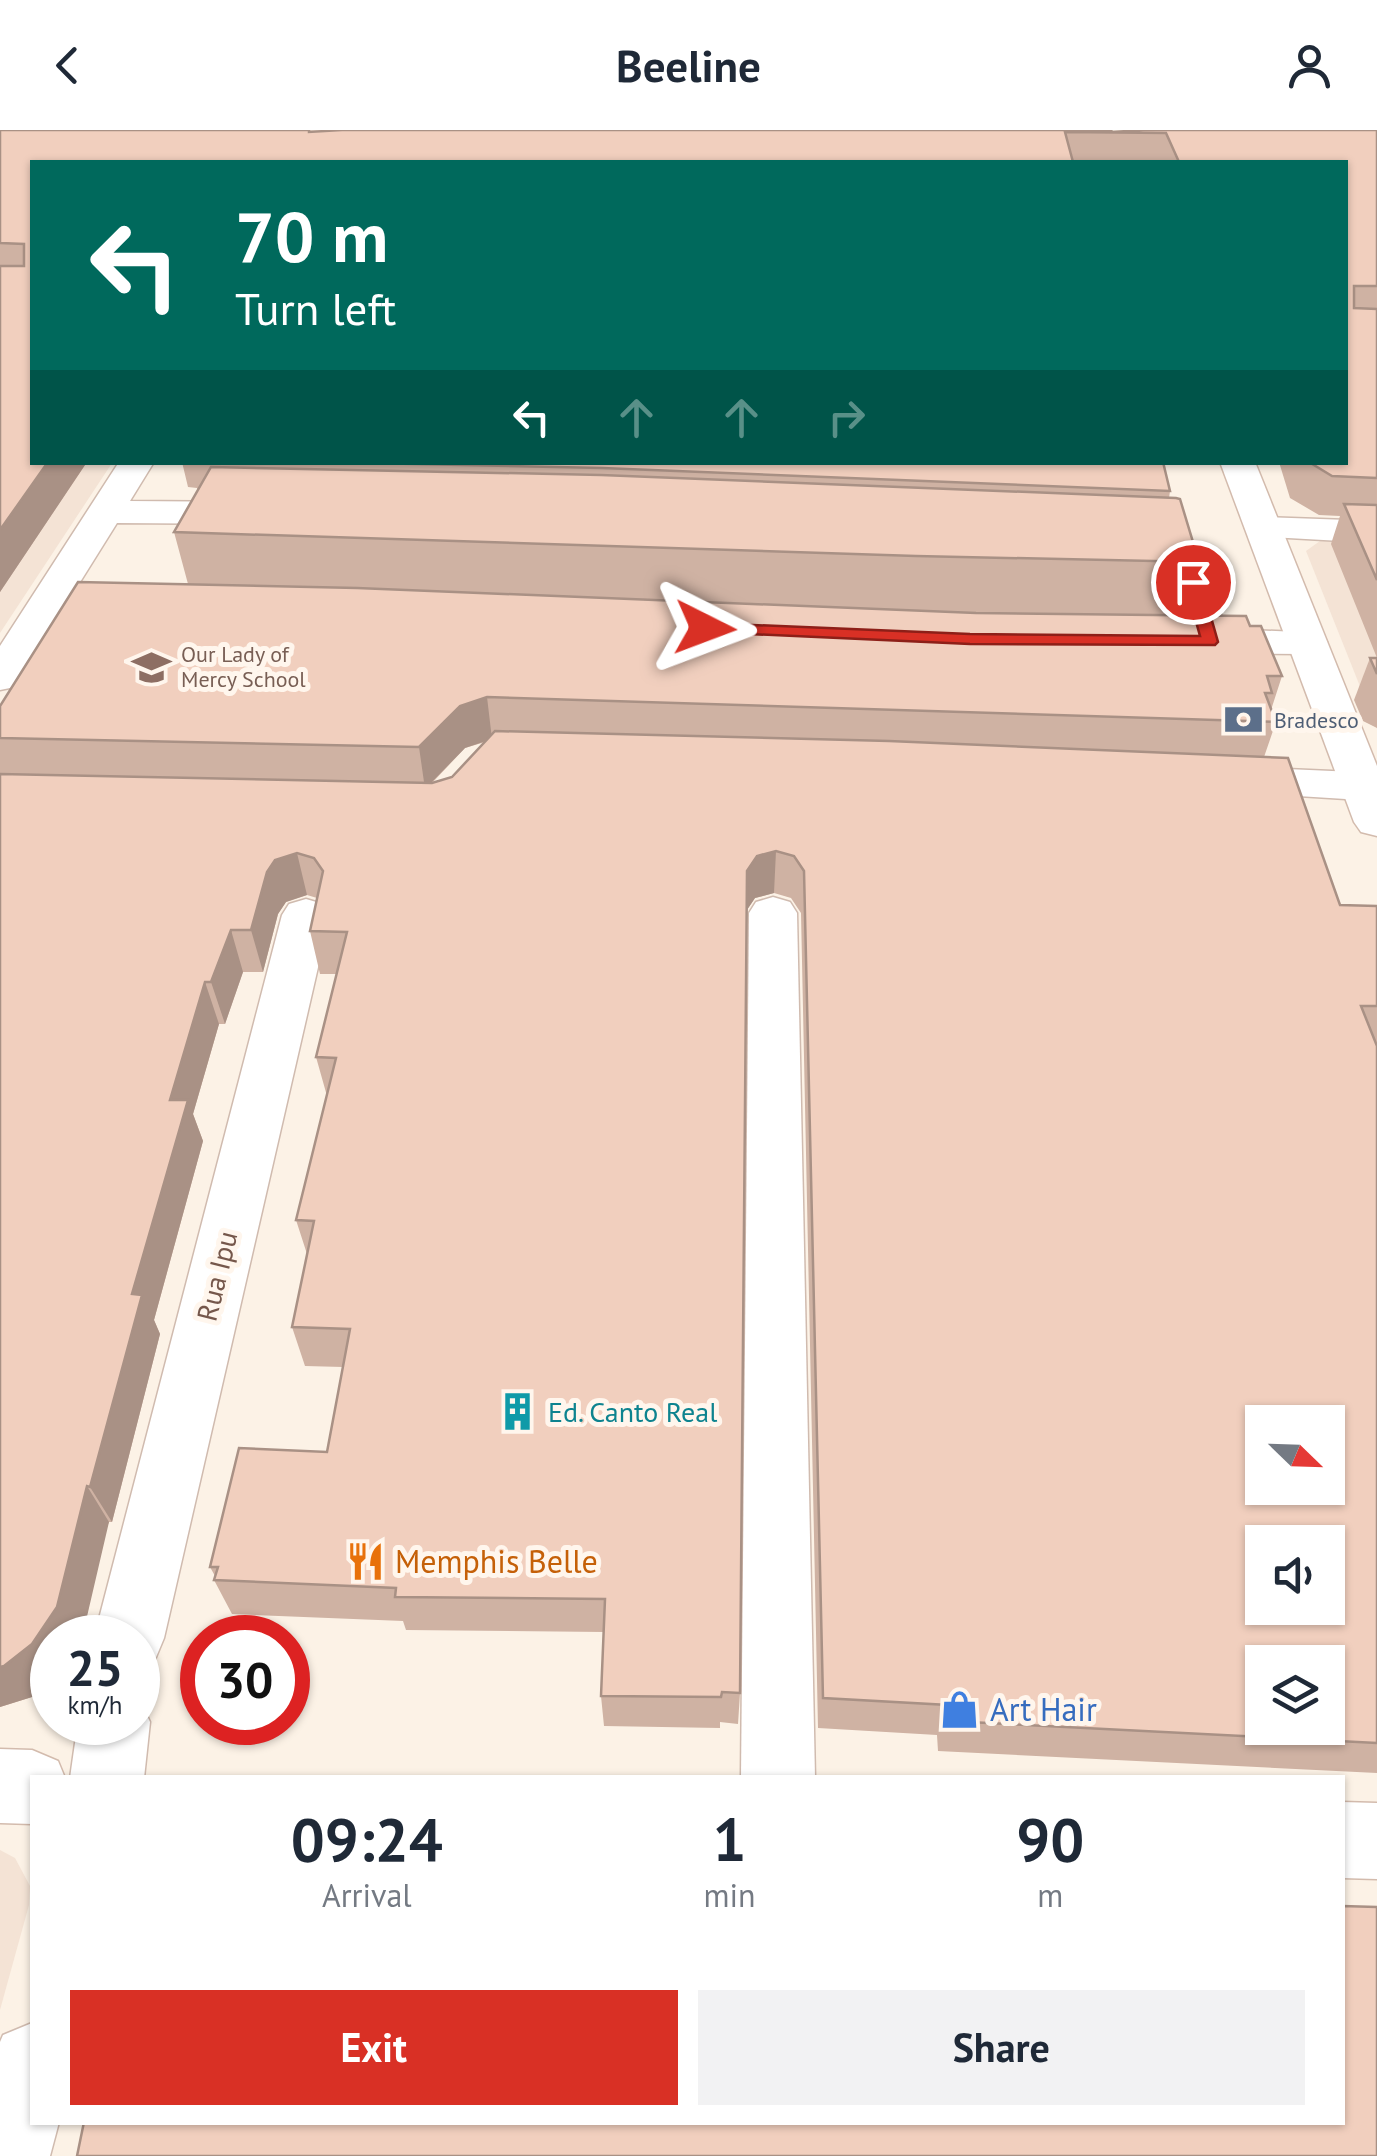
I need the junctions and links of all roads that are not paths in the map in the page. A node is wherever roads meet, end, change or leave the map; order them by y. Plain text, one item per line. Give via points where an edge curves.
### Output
1 (135, 465) edge
2 (1238, 465) edge
3 (110, 504) junction
4 (295, 508) edge
5 (1263, 528) junction
6 (1377, 532) edge
7 (1106, 544) edge
8 (45, 607) junction
9 (172, 608) edge
10 (1150, 641) edge
11 (1210, 642) junction
12 (1307, 642) junction
13 (0, 678) edge
14 (1179, 778) edge
15 (1372, 799) edge
16 (773, 913) dead end
17 (306, 915) dead end
18 (134, 1615) edge
19 (111, 1745) edge
20 (107, 1775) edge
21 (778, 1775) edge
22 (0, 1786) edge
23 (30, 1787) edge
24 (1345, 1840) edge
25 (1377, 1841) edge
26 (30, 2072) edge
27 (8, 2156) edge

1 - 3 street
2 - 5 street
3 - 4 street
3 - 8 street
5 - 6 street
5 - 12 street
7 - 11 street via 1184,552
8 - 9 street
8 - 13 street
10 - 11 street
11 - 12 street
12 - 15 street
14 - 15 street
16 - 21 street
17 - 18 street, Rua Ipu
19 - 20 street
22 - 23 street
24 - 25 street
26 - 27 street

